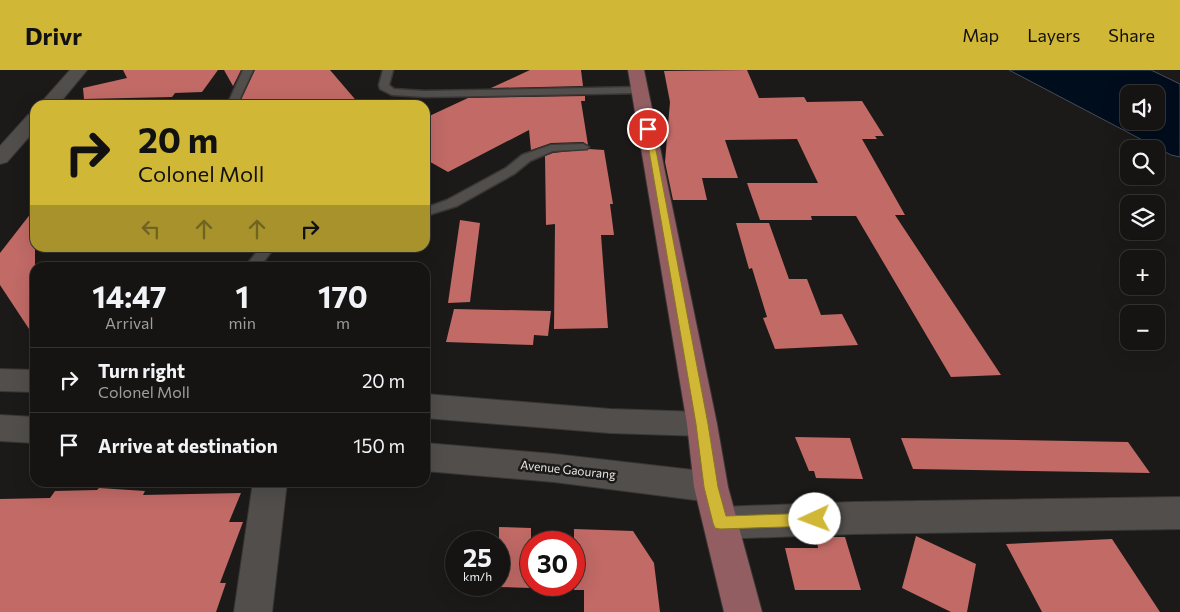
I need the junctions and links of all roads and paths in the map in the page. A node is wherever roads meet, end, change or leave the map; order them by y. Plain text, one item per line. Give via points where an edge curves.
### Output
1 (79, 70) edge
2 (248, 70) edge
3 (388, 70) edge
4 (638, 80) edge
5 (52, 100) edge
6 (234, 100) edge
7 (30, 125) edge
8 (583, 147) dead end
9 (0, 158) edge
10 (430, 210) edge
11 (264, 252) edge
12 (256, 262) edge
13 (0, 380) edge
14 (30, 381) edge
15 (430, 406) edge
16 (702, 424) junction
17 (0, 428) edge
18 (30, 430) edge
19 (430, 456) edge
20 (269, 487) edge
21 (711, 487) junction
22 (1180, 513) edge
23 (720, 523) junction
24 (253, 612) edge
25 (743, 612) edge

1 - 5 street
2 - 6 lane
3 - 4 lane via 385,89 425,94
4 - 16 main road
7 - 9 street
8 - 10 lane via 551,148 526,158 510,171 452,203
11 - 12 lane
13 - 14 street
15 - 16 street via 610,421
16 - 21 main road
17 - 18 street
19 - 21 street, Avenue Gaourang
20 - 24 street
21 - 23 main road
22 - 23 street
23 - 25 main road

